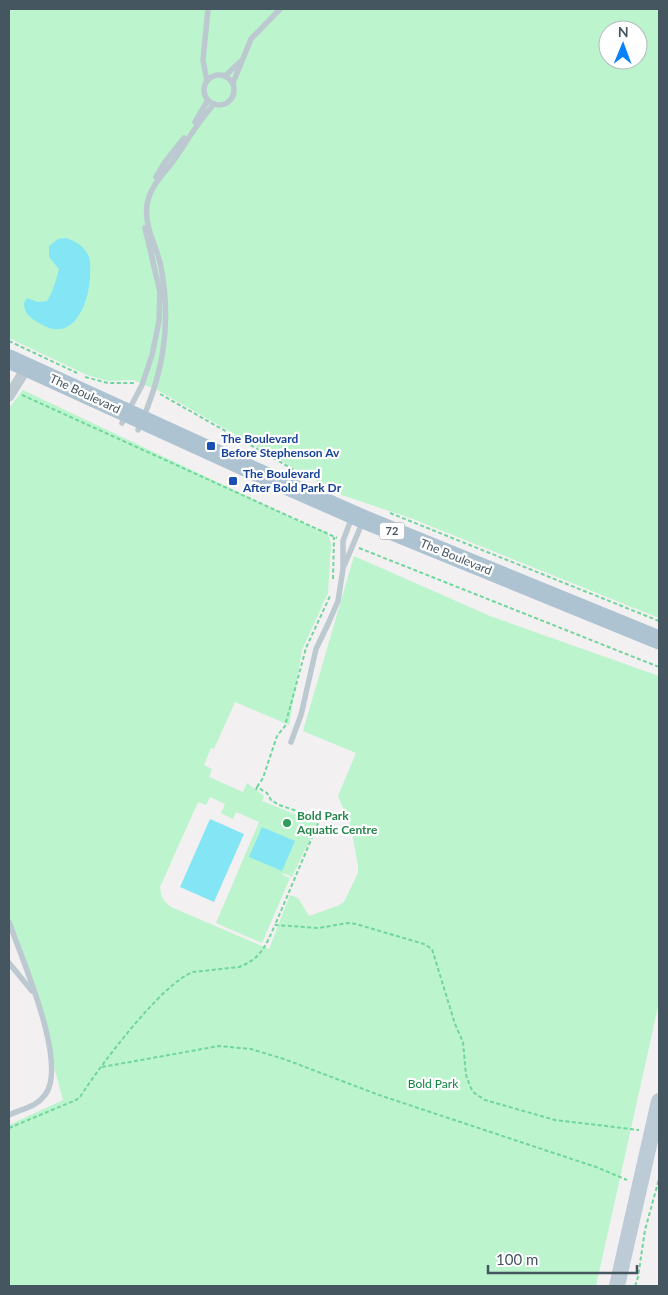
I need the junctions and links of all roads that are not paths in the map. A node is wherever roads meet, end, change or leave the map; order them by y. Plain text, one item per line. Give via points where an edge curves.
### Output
1 (208, 9) edge
2 (280, 9) edge
3 (241, 60) junction
4 (226, 76) junction
5 (207, 81) junction
6 (233, 83) junction
7 (208, 100) junction
8 (214, 104) junction
9 (13, 373) edge
10 (132, 421) junction
11 (353, 529) junction
12 (343, 569) junction
13 (659, 640) edge
14 (659, 648) edge
15 (291, 742) dead end
16 (9, 922) edge
17 (9, 963) edge
18 (35, 994) junction
19 (659, 1101) edge
20 (9, 1115) edge
21 (616, 1286) edge

1 - 5 lane via 203,60
2 - 3 lane via 251,39
3 - 4 lane
3 - 6 lane
4 - 5 lane via 215,75
4 - 6 lane
5 - 7 lane via 204,90
6 - 8 lane via 232,98 224,105
7 - 8 lane
7 - 10 lane via 147,193 144,219 159,286 160,321
8 - 10 lane via 150,191 147,224 161,265 166,337 153,390
9 - 10 main road, The Boulevard / 72
10 - 11 main road, The Boulevard / 72
11 - 12 lane
11 - 12 lane
11 - 13 main road, The Boulevard / 72
11 - 14 main road, The Boulevard / 72
12 - 15 lane via 338,601 316,648 301,715
16 - 18 lane
17 - 18 lane
18 - 20 lane via 50,1050 51,1075 46,1093 35,1106
19 - 21 street

